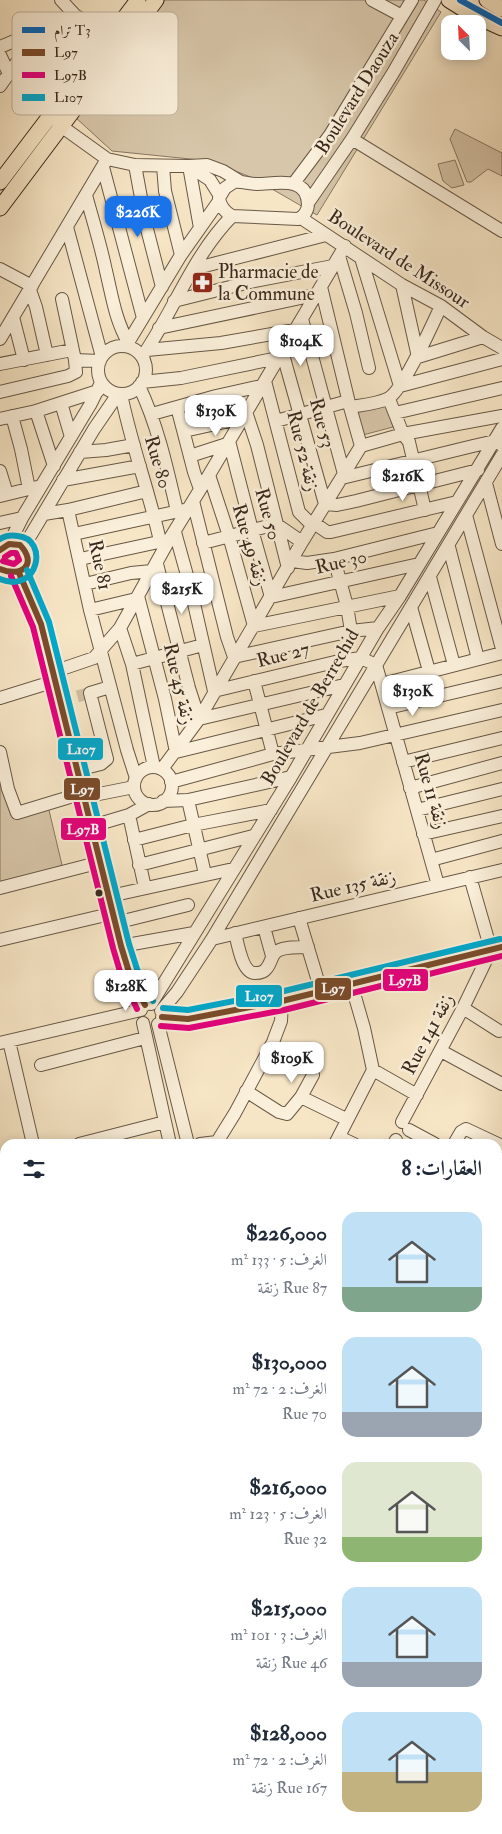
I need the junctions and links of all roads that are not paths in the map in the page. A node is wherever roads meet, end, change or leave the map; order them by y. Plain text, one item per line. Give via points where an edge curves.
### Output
1 (61, 0) edge
2 (138, 0) edge
3 (156, 0) edge
4 (372, 0) edge
5 (412, 0) edge
6 (435, 0) edge
7 (449, 0) edge
8 (487, 0) edge
9 (502, 9) edge
10 (72, 12) edge
11 (131, 12) edge
12 (145, 12) edge
13 (402, 16) junction
14 (502, 28) edge
15 (12, 42) edge
16 (0, 47) edge
17 (0, 55) edge
18 (373, 62) junction
19 (12, 70) edge
20 (393, 73) junction
21 (9, 74) junction
22 (0, 86) edge
23 (61, 115) edge
24 (56, 121) junction
25 (352, 140) junction
26 (105, 163) junction
27 (134, 165) junction
28 (163, 166) junction
29 (189, 166) junction
30 (0, 182) edge
31 (241, 182) junction
32 (294, 183) junction
33 (86, 195) junction
34 (220, 198) junction
35 (308, 203) junction
36 (0, 208) edge
37 (232, 216) junction
38 (301, 218) junction
39 (68, 227) junction
40 (200, 228) junction
41 (502, 231) edge
42 (326, 235) junction
43 (181, 255) junction
44 (339, 256) junction
45 (361, 258) junction
46 (0, 269) edge
47 (193, 269) junction
48 (402, 285) junction
49 (162, 287) junction
50 (31, 288) junction
51 (318, 291) junction
52 (62, 299) dead end
53 (174, 300) junction
54 (441, 306) junction
55 (13, 317) junction
56 (144, 318) junction
57 (298, 324) junction
58 (159, 328) junction
59 (483, 336) junction
60 (0, 339) edge
61 (127, 344) junction
62 (502, 348) edge
63 (145, 354) junction
64 (47, 355) junction
65 (74, 355) junction
66 (280, 355) junction
67 (418, 357) junction
68 (101, 359) junction
69 (502, 359) edge
70 (24, 360) junction
71 (0, 364) edge
72 (369, 368) dead end
73 (141, 384) junction
74 (263, 384) junction
75 (400, 386) junction
76 (99, 387) junction
77 (502, 388) edge
78 (0, 392) edge
79 (120, 394) junction
80 (389, 399) junction
81 (61, 403) junction
82 (349, 404) junction
83 (177, 407) junction
84 (326, 408) junction
85 (36, 410) junction
86 (395, 412) junction
87 (152, 414) junction
88 (301, 414) junction
89 (244, 415) junction
90 (502, 416) edge
91 (6, 418) edge
92 (276, 421) junction
93 (502, 428) edge
94 (184, 431) junction
95 (403, 434) junction
96 (71, 436) junction
97 (228, 442) junction
98 (498, 444) edge
99 (134, 445) junction
100 (361, 446) junction
101 (80, 452) junction
102 (502, 455) edge
103 (190, 456) junction
104 (413, 461) junction
105 (54, 466) junction
106 (140, 466) junction
107 (478, 470) junction
108 (0, 471) edge
109 (210, 475) junction
110 (343, 476) junction
111 (63, 480) junction
112 (486, 483) junction
113 (419, 484) junction
114 (42, 487) junction
115 (29, 489) junction
116 (200, 489) junction
117 (147, 491) junction
118 (3, 495) edge
119 (457, 502) junction
120 (325, 504) junction
121 (186, 507) junction
122 (68, 510) junction
123 (425, 510) junction
124 (44, 514) junction
125 (466, 514) junction
126 (154, 516) junction
127 (22, 518) junction
128 (0, 523) edge
129 (276, 524) junction
130 (313, 524) junction
131 (252, 530) junction
132 (438, 533) junction
133 (74, 534) junction
134 (229, 536) junction
135 (168, 538) junction
136 (302, 542) junction
137 (204, 543) junction
138 (502, 544) edge
139 (5, 547) edge
140 (449, 547) junction
141 (23, 548) junction
142 (80, 559) junction
143 (334, 559) junction
144 (419, 564) junction
145 (290, 565) junction
146 (154, 567) junction
147 (0, 569) edge
148 (19, 573) junction
149 (430, 577) junction
150 (340, 582) junction
151 (85, 584) junction
152 (272, 596) junction
153 (400, 596) junction
154 (137, 598) junction
155 (346, 606) junction
156 (411, 607) junction
157 (90, 610) junction
158 (254, 626) junction
159 (120, 628) junction
160 (378, 628) junction
161 (351, 632) junction
162 (203, 645) junction
163 (502, 649) edge
164 (180, 650) junction
165 (101, 651) junction
166 (502, 653) edge
167 (154, 657) junction
168 (234, 657) junction
169 (361, 658) junction
170 (478, 659) junction
171 (132, 664) junction
172 (454, 664) junction
173 (376, 665) junction
174 (429, 671) junction
175 (54, 676) junction
176 (254, 681) junction
177 (502, 681) edge
178 (382, 684) junction
179 (344, 685) junction
180 (110, 687) junction
181 (214, 691) junction
182 (0, 698) edge
183 (261, 705) junction
184 (388, 708) junction
185 (502, 710) edge
186 (326, 715) junction
187 (199, 720) junction
188 (267, 730) junction
189 (396, 735) junction
190 (502, 738) edge
191 (328, 746) junction
192 (308, 748) junction
193 (0, 752) edge
194 (176, 752) junction
195 (273, 754) junction
196 (403, 762) junction
197 (502, 763) edge
198 (158, 768) junction
199 (77, 770) junction
200 (291, 777) junction
201 (135, 782) junction
202 (171, 782) junction
203 (410, 788) junction
204 (502, 789) edge
205 (84, 795) junction
206 (188, 800) junction
207 (163, 801) junction
208 (149, 804) junction
209 (271, 810) junction
210 (417, 810) junction
211 (129, 815) junction
212 (502, 816) edge
213 (193, 825) junction
214 (92, 826) junction
215 (424, 834) junction
216 (253, 836) junction
217 (134, 840) junction
218 (502, 841) edge
219 (199, 850) junction
220 (431, 860) junction
221 (101, 862) junction
222 (139, 865) junction
223 (233, 869) junction
224 (502, 870) edge
225 (206, 874) junction
226 (470, 877) junction
227 (438, 885) junction
228 (0, 888) edge
229 (145, 888) junction
230 (110, 896) junction
231 (188, 906) dead end
232 (114, 918) junction
233 (299, 918) junction
234 (264, 926) junction
235 (194, 933) junction
236 (235, 933) junction
237 (1, 937) edge
238 (212, 939) junction
239 (121, 946) junction
240 (308, 947) junction
241 (496, 948) edge
242 (272, 956) junction
243 (351, 983) junction
244 (321, 991) junction
245 (282, 1001) junction
246 (463, 1008) junction
247 (153, 1012) junction
248 (499, 1032) dead end
249 (145, 1038) junction
250 (4, 1042) edge
251 (441, 1051) junction
252 (41, 1065) dead end
253 (374, 1070) junction
254 (314, 1075) dead end
255 (502, 1084) edge
256 (246, 1091) junction
257 (417, 1094) junction
258 (301, 1097) junction
259 (346, 1119) junction
260 (165, 1122) junction
261 (33, 1139) edge
262 (114, 1139) edge
263 (169, 1139) edge
264 (187, 1139) edge
265 (220, 1139) edge
266 (337, 1139) edge
267 (427, 1139) edge
268 (457, 1139) edge
269 (486, 1139) edge

1 - 10 street
2 - 11 main road
3 - 12 main road
4 - 13 street
5 - 13 street, Boulevard Daouza
6 - 20 street, Boulevard Daouza
7 - 14 main road
8 - 9 main road
13 - 18 street, Boulevard Daouza
15 - 16 street
17 - 21 street
18 - 20 street
18 - 32 street, Boulevard Daouza via 330,135
19 - 21 street
20 - 25 street, Boulevard Daouza
21 - 22 street
23 - 24 main road
24 - 26 street
24 - 30 main road
24 - 36 main road
25 - 35 street, Boulevard Daouza
25 - 41 street
26 - 27 street
26 - 33 street
26 - 56 street
27 - 28 street
27 - 49 street
28 - 29 street
28 - 43 street via 165,191
29 - 31 street via 207,165
29 - 34 street via 210,180
29 - 40 street
31 - 32 street
31 - 34 street via 230,184
32 - 35 street, Boulevard de Missour via 302,188
33 - 39 street
33 - 61 street via 114,308
34 - 37 street via 224,210
34 - 40 street
35 - 38 street, Boulevard de Missour
37 - 38 street, Boulevard de Missour
37 - 47 street via 213,237
38 - 42 street, Boulevard de Missour
39 - 50 street
39 - 68 street
40 - 43 street
42 - 44 street, Boulevard de Missour
42 - 47 street
43 - 49 street
44 - 45 street, Boulevard de Missour
44 - 51 street
44 - 53 street
44 - 72 street
45 - 48 street, Boulevard de Missour
45 - 75 street
46 - 50 street
47 - 53 street
48 - 54 street, Boulevard de Missour
48 - 67 street
49 - 56 street
50 - 55 street
50 - 64 street
51 - 57 street
51 - 58 street
51 - 82 street
52 - 65 street
53 - 58 street
54 - 59 street, Boulevard de Missour
54 - 67 street
55 - 60 street
55 - 70 street
56 - 61 street
57 - 63 street via 221,343
57 - 66 street
57 - 84 street
58 - 63 street
59 - 62 street, Boulevard de Missour
59 - 67 street
61 - 63 street
61 - 68 street via 110,349
63 - 73 street via 146,370
64 - 65 street
64 - 70 street
65 - 68 street
65 - 78 street via 77,370 73,374
66 - 73 street
66 - 74 street
66 - 88 street, Rue 53
67 - 75 street
68 - 76 street
69 - 75 street
70 - 71 street
73 - 79 street via 134,391
73 - 87 street
74 - 83 street
74 - 89 street
74 - 92 street, Rue 52 زنقة
75 - 80 street
76 - 79 street
76 - 81 street
76 - 96 street
77 - 86 street
79 - 99 street, Rue 80
79 - 101 street
80 - 82 street
80 - 86 street
81 - 85 street
81 - 96 street
82 - 84 street
82 - 100 street
83 - 87 street
83 - 94 street
84 - 88 street
84 - 110 street
85 - 91 street
85 - 105 street
86 - 95 street
87 - 121 street via 167,464
88 - 92 street
88 - 120 street, Rue 53
89 - 94 street
89 - 97 street
89 - 129 street via 257,445
90 - 95 street
91 - 115 street via 20,449
92 - 130 street, Rue 52 زنقة via 299,512
93 - 98 street, Boulevard de Berrechid
94 - 103 street
95 - 100 street
95 - 104 street via 409,442
96 - 105 street
97 - 103 street
97 - 109 street
97 - 131 street, Rue 50
98 - 104 street
98 - 107 street, Boulevard de Berrechid
99 - 101 street
99 - 106 street, Rue 80
100 - 110 street
101 - 111 street
102 - 112 street, Boulevard de Berrechid
103 - 116 street
104 - 110 street
104 - 113 street
105 - 114 street
106 - 111 street
106 - 117 street, Rue 80
107 - 113 street
107 - 119 street, Boulevard de Berrechid
108 - 118 street
109 - 116 street
109 - 134 street, Rue 49 زنقة
110 - 120 street
111 - 124 street
112 - 125 street, Boulevard de Berrechid
112 - 138 street
113 - 120 street via 356,501
113 - 123 street
114 - 115 street
114 - 127 street
115 - 118 street
116 - 121 street
117 - 122 street
117 - 126 street, Rue 80
119 - 123 street
119 - 132 street, Boulevard de Berrechid
120 - 130 street
121 - 126 street
121 - 135 street
121 - 137 street
122 - 124 street
122 - 133 street, Rue 81
123 - 130 street via 337,531 327,532
124 - 141 street
125 - 140 street, Boulevard de Berrechid
125 - 163 street
126 - 133 street
126 - 135 street, Rue 80
127 - 128 street
127 - 139 street
129 - 131 street
129 - 136 street
129 - 145 street
130 - 136 street
131 - 134 street
131 - 152 street, Rue 50
132 - 143 street
132 - 144 street, Boulevard de Berrechid
133 - 142 street, Rue 81
134 - 137 street
134 - 158 street, Rue 49 زنقة
135 - 142 street
135 - 146 street
135 - 162 street, Rue 80 via 190,586
136 - 145 street
137 - 168 street
139 - 141 street via 15,544
140 - 149 street, Boulevard de Berrechid
140 - 170 street
141 - 148 street via 27,564
142 - 151 street, Rue 81
143 - 145 street
143 - 150 street
144 - 150 street, Rue 30
144 - 153 street, Boulevard de Berrechid
145 - 152 street
146 - 151 street
146 - 154 street
146 - 164 street
147 - 148 street via 8,574
148 - 175 street via 42,624
149 - 156 street, Boulevard de Berrechid
149 - 172 street
150 - 152 street, Rue 30
150 - 155 street
151 - 157 street, Rue 81
152 - 158 street
153 - 155 street
153 - 160 street, Boulevard de Berrechid
154 - 157 street
154 - 159 street
154 - 167 street, Rue 45 زنقة
155 - 158 street
155 - 161 street
156 - 173 street, Boulevard de Berrechid
156 - 174 street
157 - 165 street, Rue 81
158 - 168 street
159 - 165 street
159 - 171 street
160 - 161 street
160 - 169 street, Boulevard de Berrechid
161 - 168 street
162 - 164 street
162 - 181 street, Rue 80
164 - 167 street
164 - 187 street
165 - 175 street via 88,661
165 - 180 street, Rue 81
166 - 170 street
167 - 171 street
167 - 194 street, Rue 45 زنقة
168 - 181 street
169 - 173 street
169 - 176 street, Rue 27
169 - 179 street, Boulevard de Berrechid
170 - 172 street
171 - 198 street
172 - 174 street
173 - 178 street, Rue 11 زنقة
173 - 191 street, Boulevard de Berrechid
174 - 178 street
175 - 182 street
175 - 199 street
176 - 181 street, Rue 27
176 - 183 street
177 - 184 street
178 - 184 street, Rue 11 زنقة
179 - 183 street
179 - 186 street, Boulevard de Berrechid
180 - 199 street via 90,693 107,759
180 - 201 street, Rue 81
181 - 187 street
183 - 187 street
183 - 188 street
184 - 189 street, Rue 11 زنقة
185 - 189 street
186 - 188 street
186 - 192 street, Boulevard de Berrechid
187 - 194 street
188 - 194 street
188 - 195 street
189 - 191 street
189 - 196 street, Rue 11 زنقة
190 - 196 street
191 - 192 street
191 - 238 street, Boulevard de Berrechid
192 - 195 street
192 - 200 street, Boulevard de Berrechid
193 - 205 street via 17,813
194 - 198 street
195 - 202 street
196 - 203 street, Rue 11 زنقة
197 - 203 street
198 - 201 street via 142,770
198 - 202 street via 168,775
199 - 205 street
200 - 206 street
200 - 209 street, Boulevard de Berrechid
201 - 205 street
201 - 208 street via 138,796
202 - 207 street via 171,792
203 - 210 street, Rue 11 زنقة
204 - 210 street
205 - 214 street
206 - 207 street
206 - 213 street
207 - 208 street
208 - 211 street
209 - 213 street
209 - 216 street, Boulevard de Berrechid
210 - 215 street, Rue 11 زنقة
211 - 214 street
211 - 217 street
212 - 215 street
213 - 217 street
213 - 219 street
214 - 221 street
215 - 220 street, Rue 11 زنقة
216 - 219 street
216 - 223 street, Boulevard de Berrechid
217 - 222 street
218 - 220 street
219 - 222 street
219 - 225 street
220 - 227 street, Rue 11 زنقة
221 - 228 street
221 - 230 street
222 - 229 street
223 - 225 street
223 - 235 street, Boulevard de Berrechid
224 - 226 street, Rue 135 زنقة
225 - 229 street
226 - 227 street, Rue 135 زنقة
226 - 241 street
227 - 233 street, Rue 135 زنقة
229 - 230 street
230 - 232 street
231 - 232 street
232 - 237 street
232 - 239 street
233 - 234 street, Rue 135 زنقة
233 - 240 street
234 - 236 street, Rue 135 زنقة
234 - 242 street
235 - 239 street
235 - 247 street, Boulevard de Berrechid
236 - 238 street, Rue 135 زنقة
236 - 242 street via 242,960 249,972 262,972
238 - 247 street, Boulevard de Berrechid via 177,992
239 - 247 street via 129,972
240 - 242 street via 279,950
240 - 244 street
241 - 243 street
241 - 246 street, Rue 141 زنقة
243 - 244 street
243 - 253 street
244 - 245 street
245 - 247 street via 188,1019
245 - 256 street via 279,1029
246 - 248 street
246 - 251 street, Rue 141 زنقة
247 - 249 street via 140,1016
247 - 250 street
247 - 264 street
249 - 252 street
249 - 260 street
250 - 261 street
251 - 255 street
251 - 257 street, Rue 141 زنقة
253 - 257 street
253 - 259 street
254 - 258 street
256 - 258 street via 284,1114 289,1113
256 - 265 street
257 - 267 street, Rue 141 زنقة via 406,1126
258 - 259 street
259 - 266 street
260 - 262 street
260 - 263 street
268 - 269 street via 466,1129

